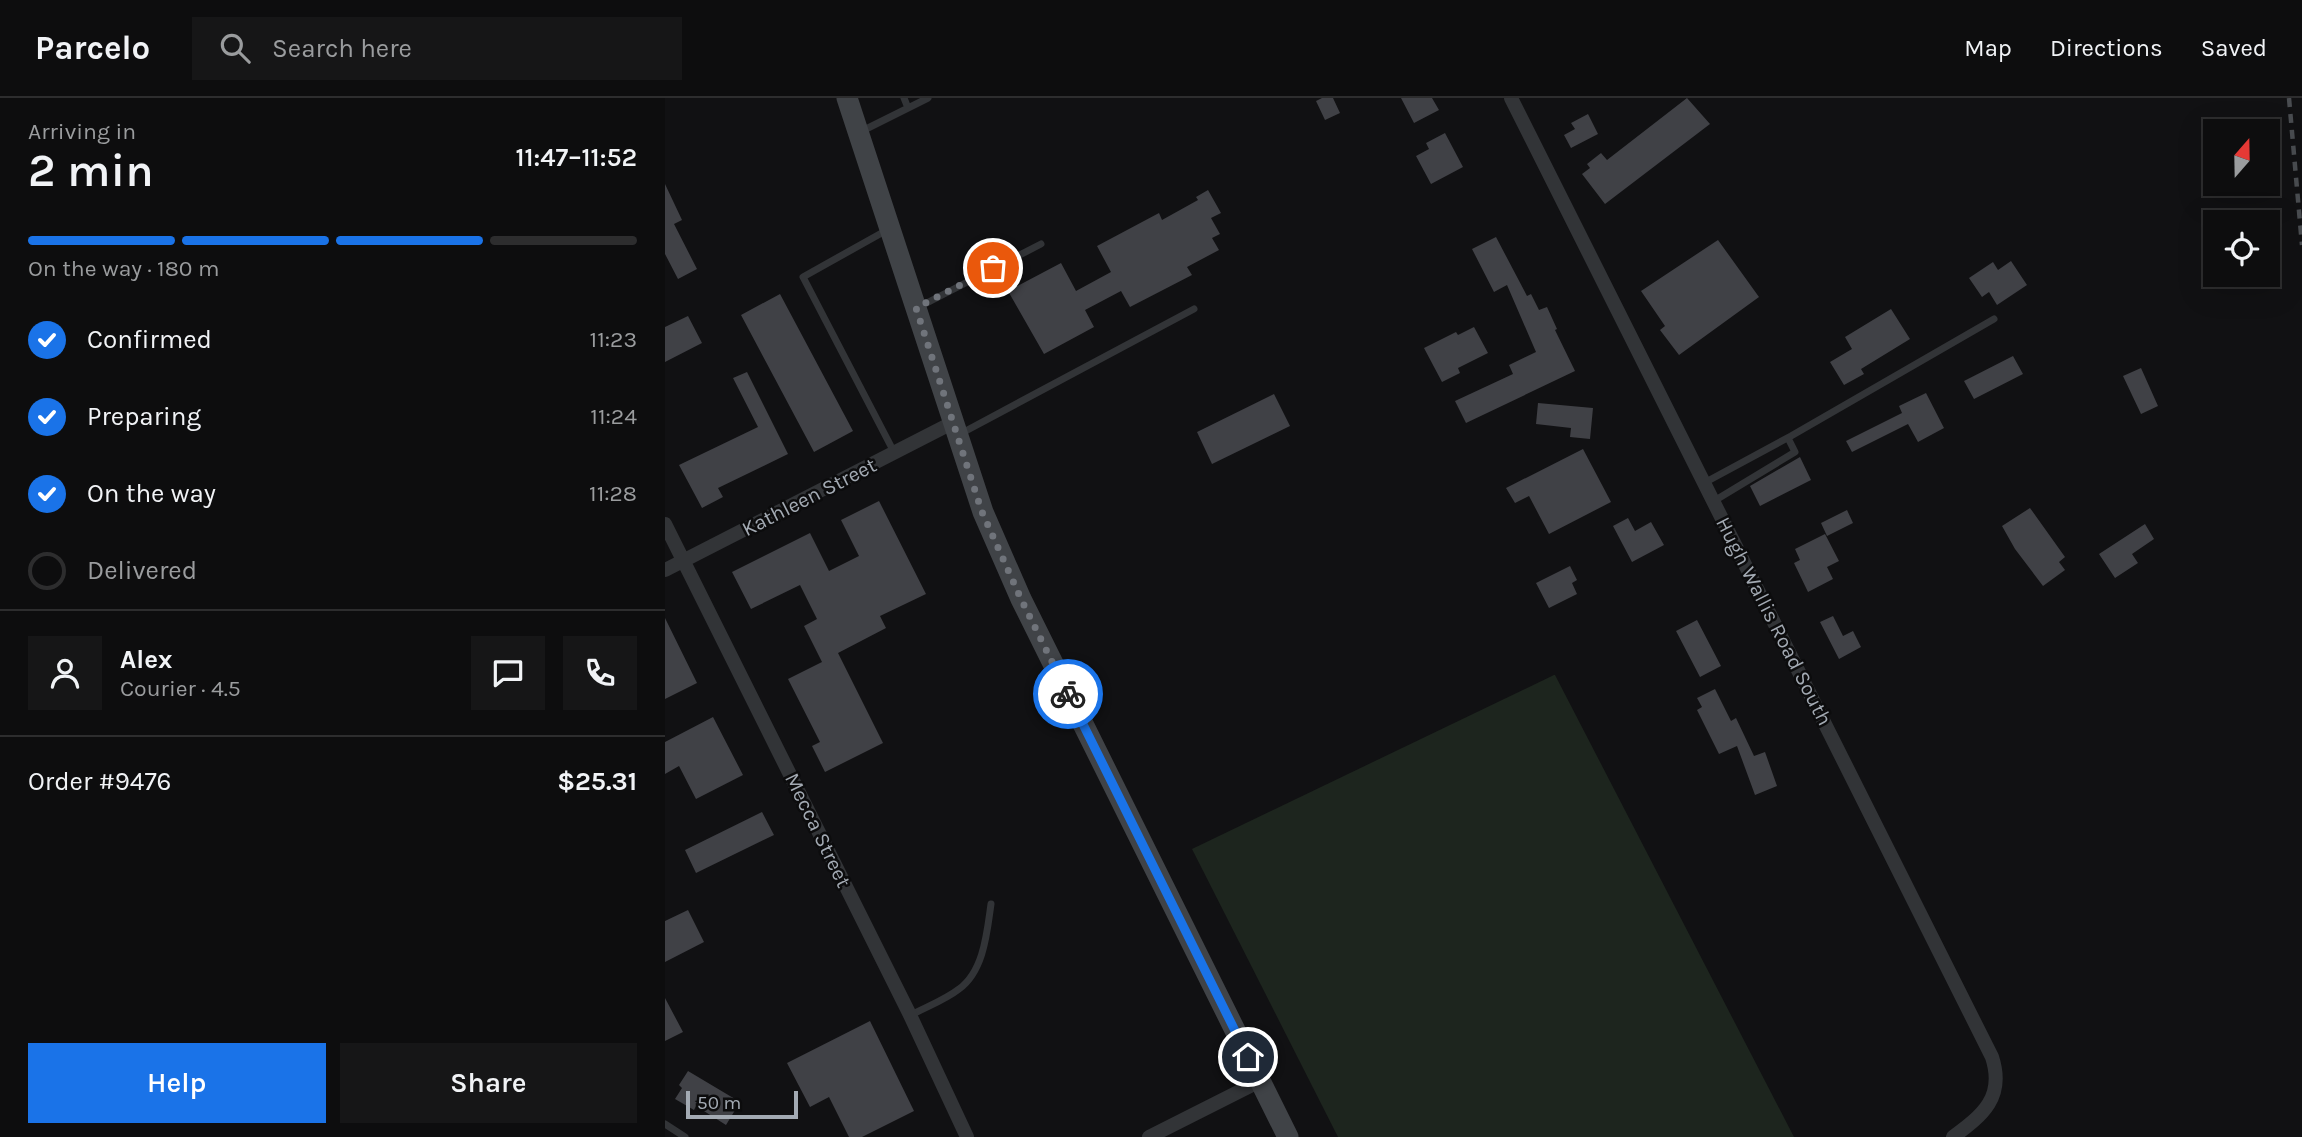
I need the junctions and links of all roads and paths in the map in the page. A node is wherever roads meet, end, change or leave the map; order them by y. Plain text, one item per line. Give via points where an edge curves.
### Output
1 (847, 98) edge
2 (904, 98) edge
3 (928, 98) edge
4 (1511, 98) edge
5 (908, 108) junction
6 (859, 133) junction
7 (891, 228) junction
8 (1041, 244) dead end
9 (916, 308) junction
10 (1194, 309) dead end
11 (1994, 319) dead end
12 (954, 430) junction
13 (1788, 439) junction
14 (895, 454) junction
15 (1704, 483) junction
16 (1714, 501) junction
17 (665, 524) edge
18 (684, 562) junction
19 (665, 570) edge
20 (991, 904) dead end
21 (910, 1015) junction
22 (1260, 1081) junction
23 (665, 1124) edge
24 (685, 1137) edge
25 (967, 1137) edge
26 (1149, 1137) edge
27 (1288, 1137) edge
28 (1952, 1137) edge

1 - 6 street
2 - 5 lane
3 - 5 lane
4 - 15 street, Hugh Wallis Road South
5 - 6 lane
6 - 7 street
7 - 9 street
7 - 14 lane via 803,277
8 - 9 lane
9 - 12 street
10 - 12 lane
11 - 13 lane
12 - 14 street, Kathleen Street
12 - 22 street via 982,512 1021,599
13 - 15 lane
13 - 16 lane via 1795,452
14 - 18 street, Kathleen Street
15 - 16 street, Hugh Wallis Road South
16 - 28 street, Hugh Wallis Road South via 1993,1057 1997,1085 1990,1102
17 - 18 street, Mecca Street
18 - 19 street, Kathleen Street
18 - 21 street, Mecca Street
20 - 21 lane via 972,976 960,989
21 - 25 street, Mecca Street
22 - 26 street
22 - 27 street
23 - 24 lane

